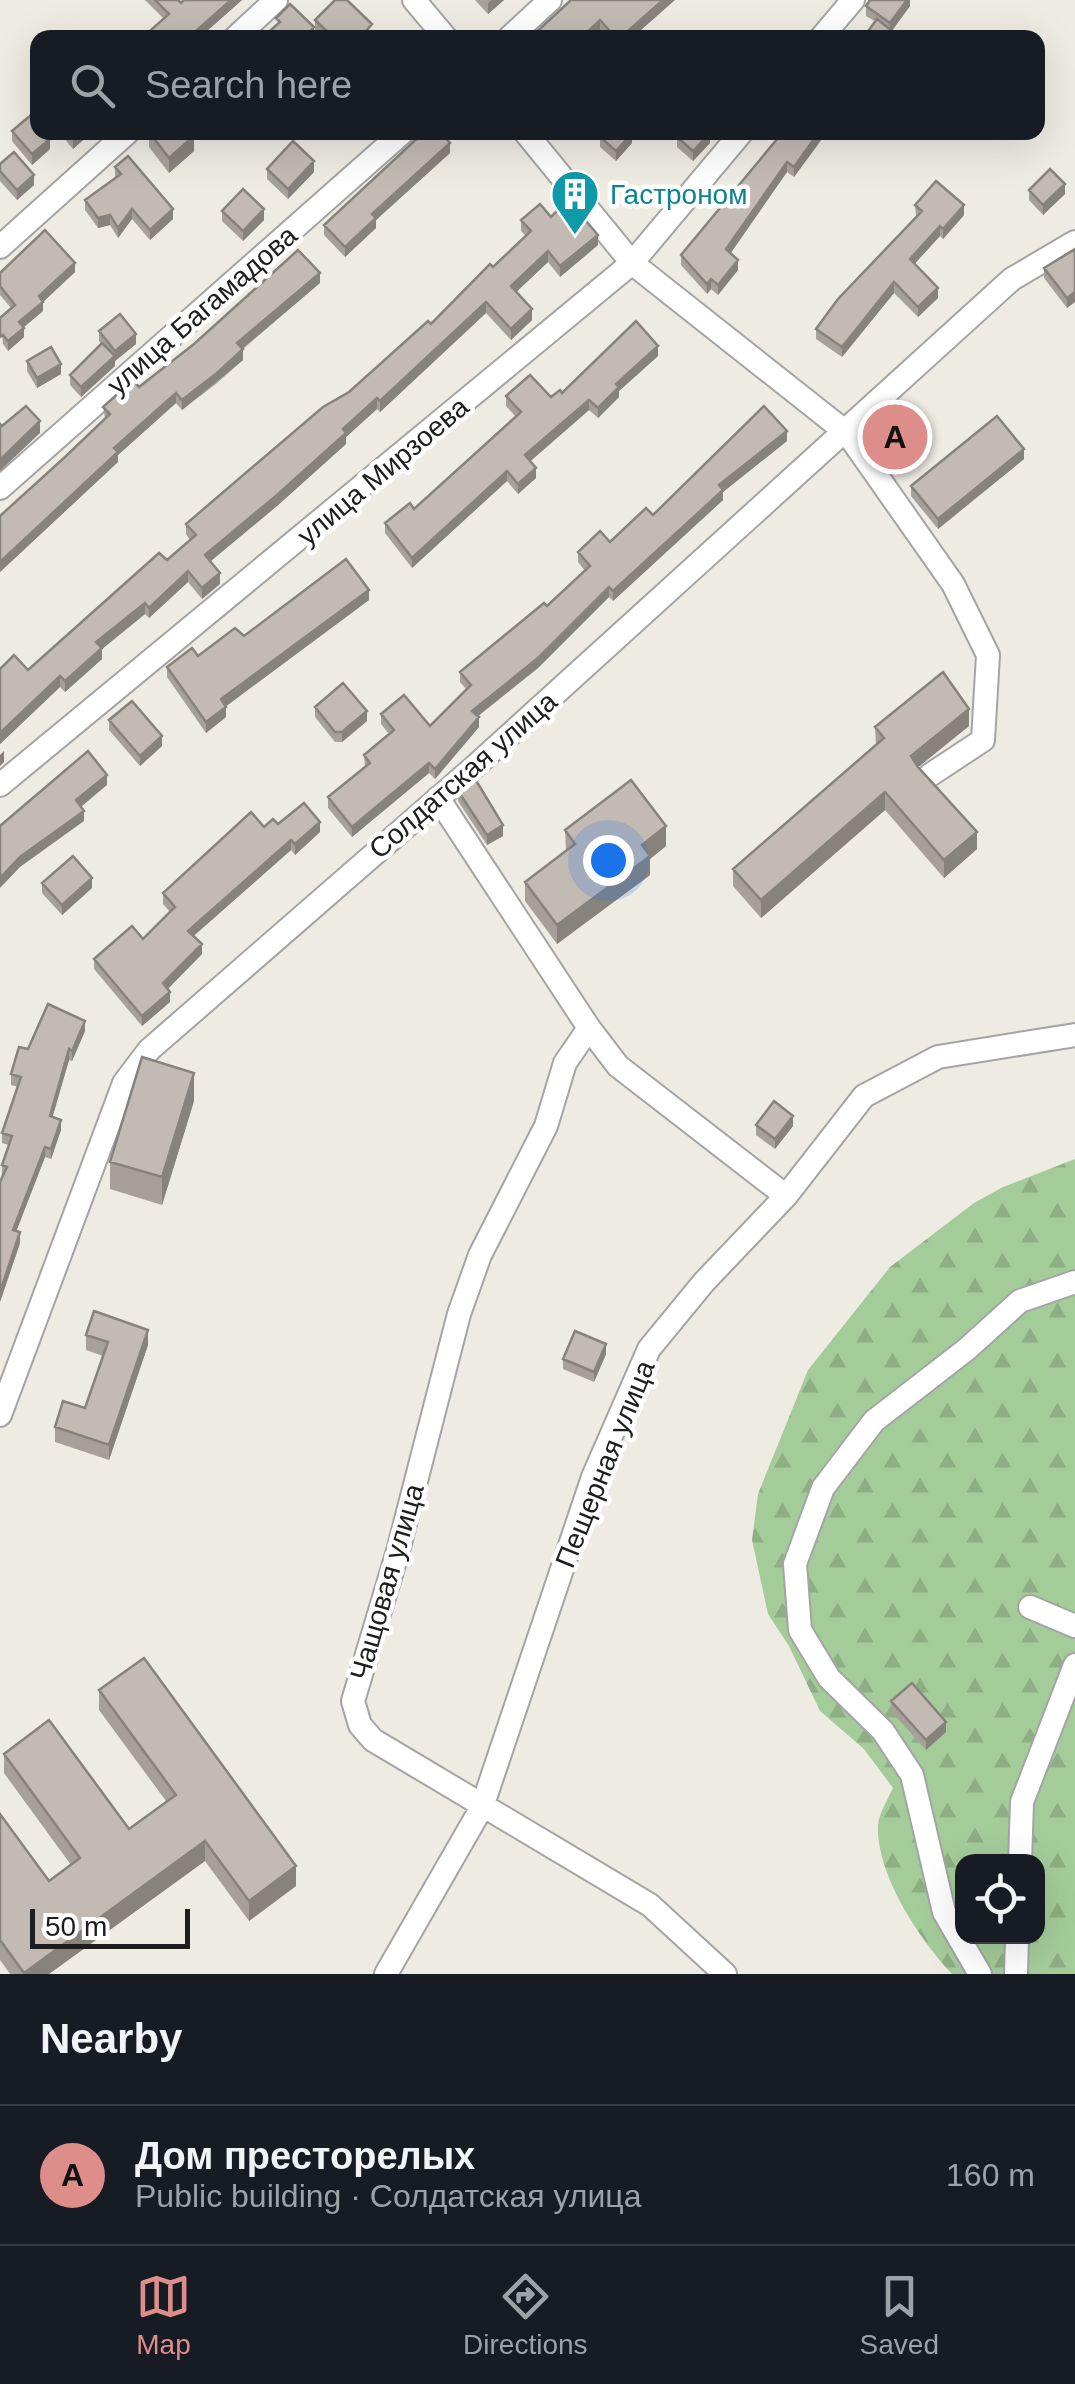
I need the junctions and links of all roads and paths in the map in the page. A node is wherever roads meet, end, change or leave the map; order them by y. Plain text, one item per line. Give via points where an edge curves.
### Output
1 (276, 0) edge
2 (414, 0) edge
3 (550, 0) edge
4 (853, 0) edge
5 (243, 30) edge
6 (439, 30) edge
7 (518, 30) edge
8 (829, 30) edge
9 (119, 140) edge
10 (394, 140) edge
11 (531, 140) edge
12 (735, 140) edge
13 (1075, 242) edge
14 (0, 247) edge
15 (632, 264) junction
16 (847, 433) junction
17 (0, 488) edge
18 (930, 776) edge
19 (0, 785) edge
20 (438, 798) junction
21 (589, 1028) junction
22 (1075, 1035) edge
23 (786, 1196) junction
24 (1075, 1282) edge
25 (0, 1416) edge
26 (1030, 1607) dead end
27 (1075, 1626) edge
28 (1075, 1666) edge
29 (482, 1807) junction
30 (1020, 1854) edge
31 (1017, 1944) edge
32 (386, 1974) edge
33 (726, 1974) edge
34 (980, 1974) edge
35 (1016, 1974) edge

1 - 5 street
2 - 6 street
3 - 7 street
4 - 8 street
9 - 14 street
10 - 17 street, улица Багамадова
11 - 15 street
12 - 15 street, улица Мирзоева
13 - 16 street, Солдатская улица via 1012,279
15 - 16 street
15 - 19 street, улица Мирзоева
16 - 18 street via 953,584 988,655 983,740
16 - 20 street, Солдатская улица
20 - 21 street
20 - 25 street, Солдатская улица via 149,1050 124,1083
21 - 23 street via 618,1066
21 - 29 street, Чащовая улица via 565,1062 546,1126 480,1256 459,1314 352,1701 372,1740
22 - 23 street, Пещерная улица via 938,1056 864,1096
23 - 29 street, Пещерная улица via 649,1350 593,1477
24 - 34 street via 1020,1302 874,1421 822,1488 795,1564 800,1630 829,1678 882,1731 912,1774 944,1912
26 - 27 street
28 - 30 street via 1022,1802
29 - 32 street, Пещерная улица
29 - 33 street, Чащовая улица via 650,1905
31 - 35 street

